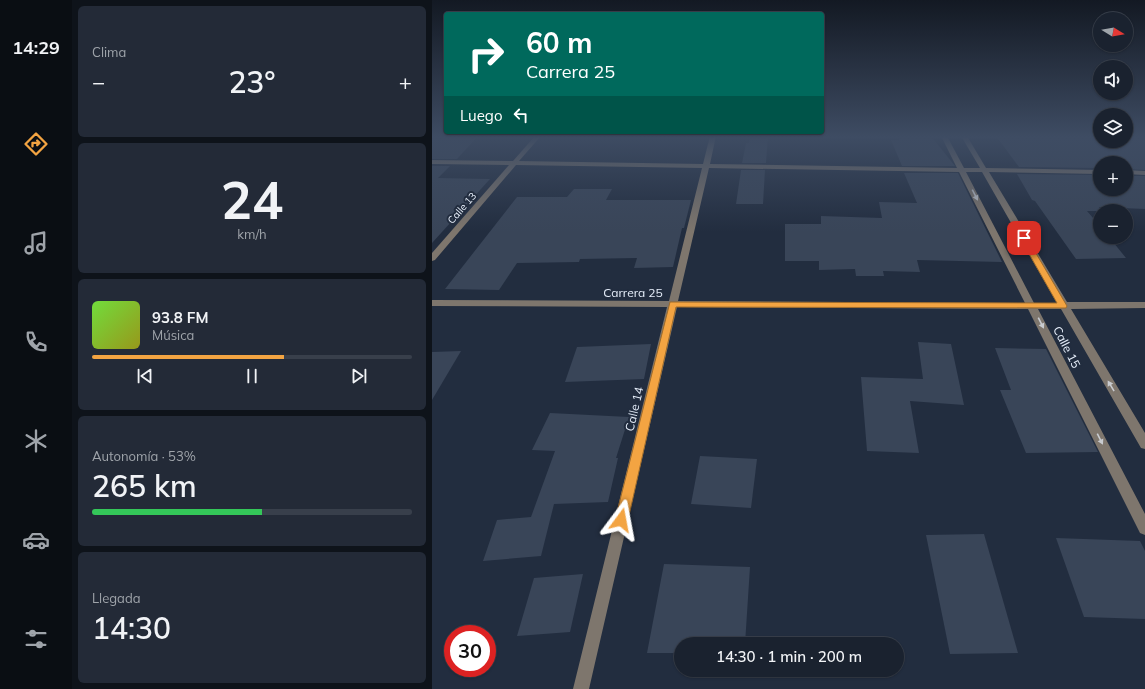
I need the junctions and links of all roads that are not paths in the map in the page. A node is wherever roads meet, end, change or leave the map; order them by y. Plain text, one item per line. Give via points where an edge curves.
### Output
1 (509, 168) edge
2 (705, 168) edge
3 (890, 168) edge
4 (962, 169) junction
5 (984, 169) junction
6 (1093, 172) edge
7 (1133, 172) edge
8 (1145, 173) edge
9 (432, 258) edge
10 (432, 303) edge
11 (673, 304) junction
12 (1145, 305) edge
13 (1032, 306) junction
14 (1063, 306) junction
15 (1145, 444) edge
16 (1145, 528) edge
17 (581, 689) edge

1 - 9 street, Calle 13
2 - 11 street, Calle 14
3 - 4 street
4 - 5 street
4 -> 13 street, Calle 15
5 - 6 street
5 - 14 street, Calle 15
7 - 8 street
10 - 11 street, Carrera 25
11 - 13 street, Carrera 25
11 - 17 street, Calle 14
12 - 14 street, Carrera 25
13 - 14 street, Carrera 25
13 -> 16 street, Calle 15
15 -> 14 street, Calle 15

